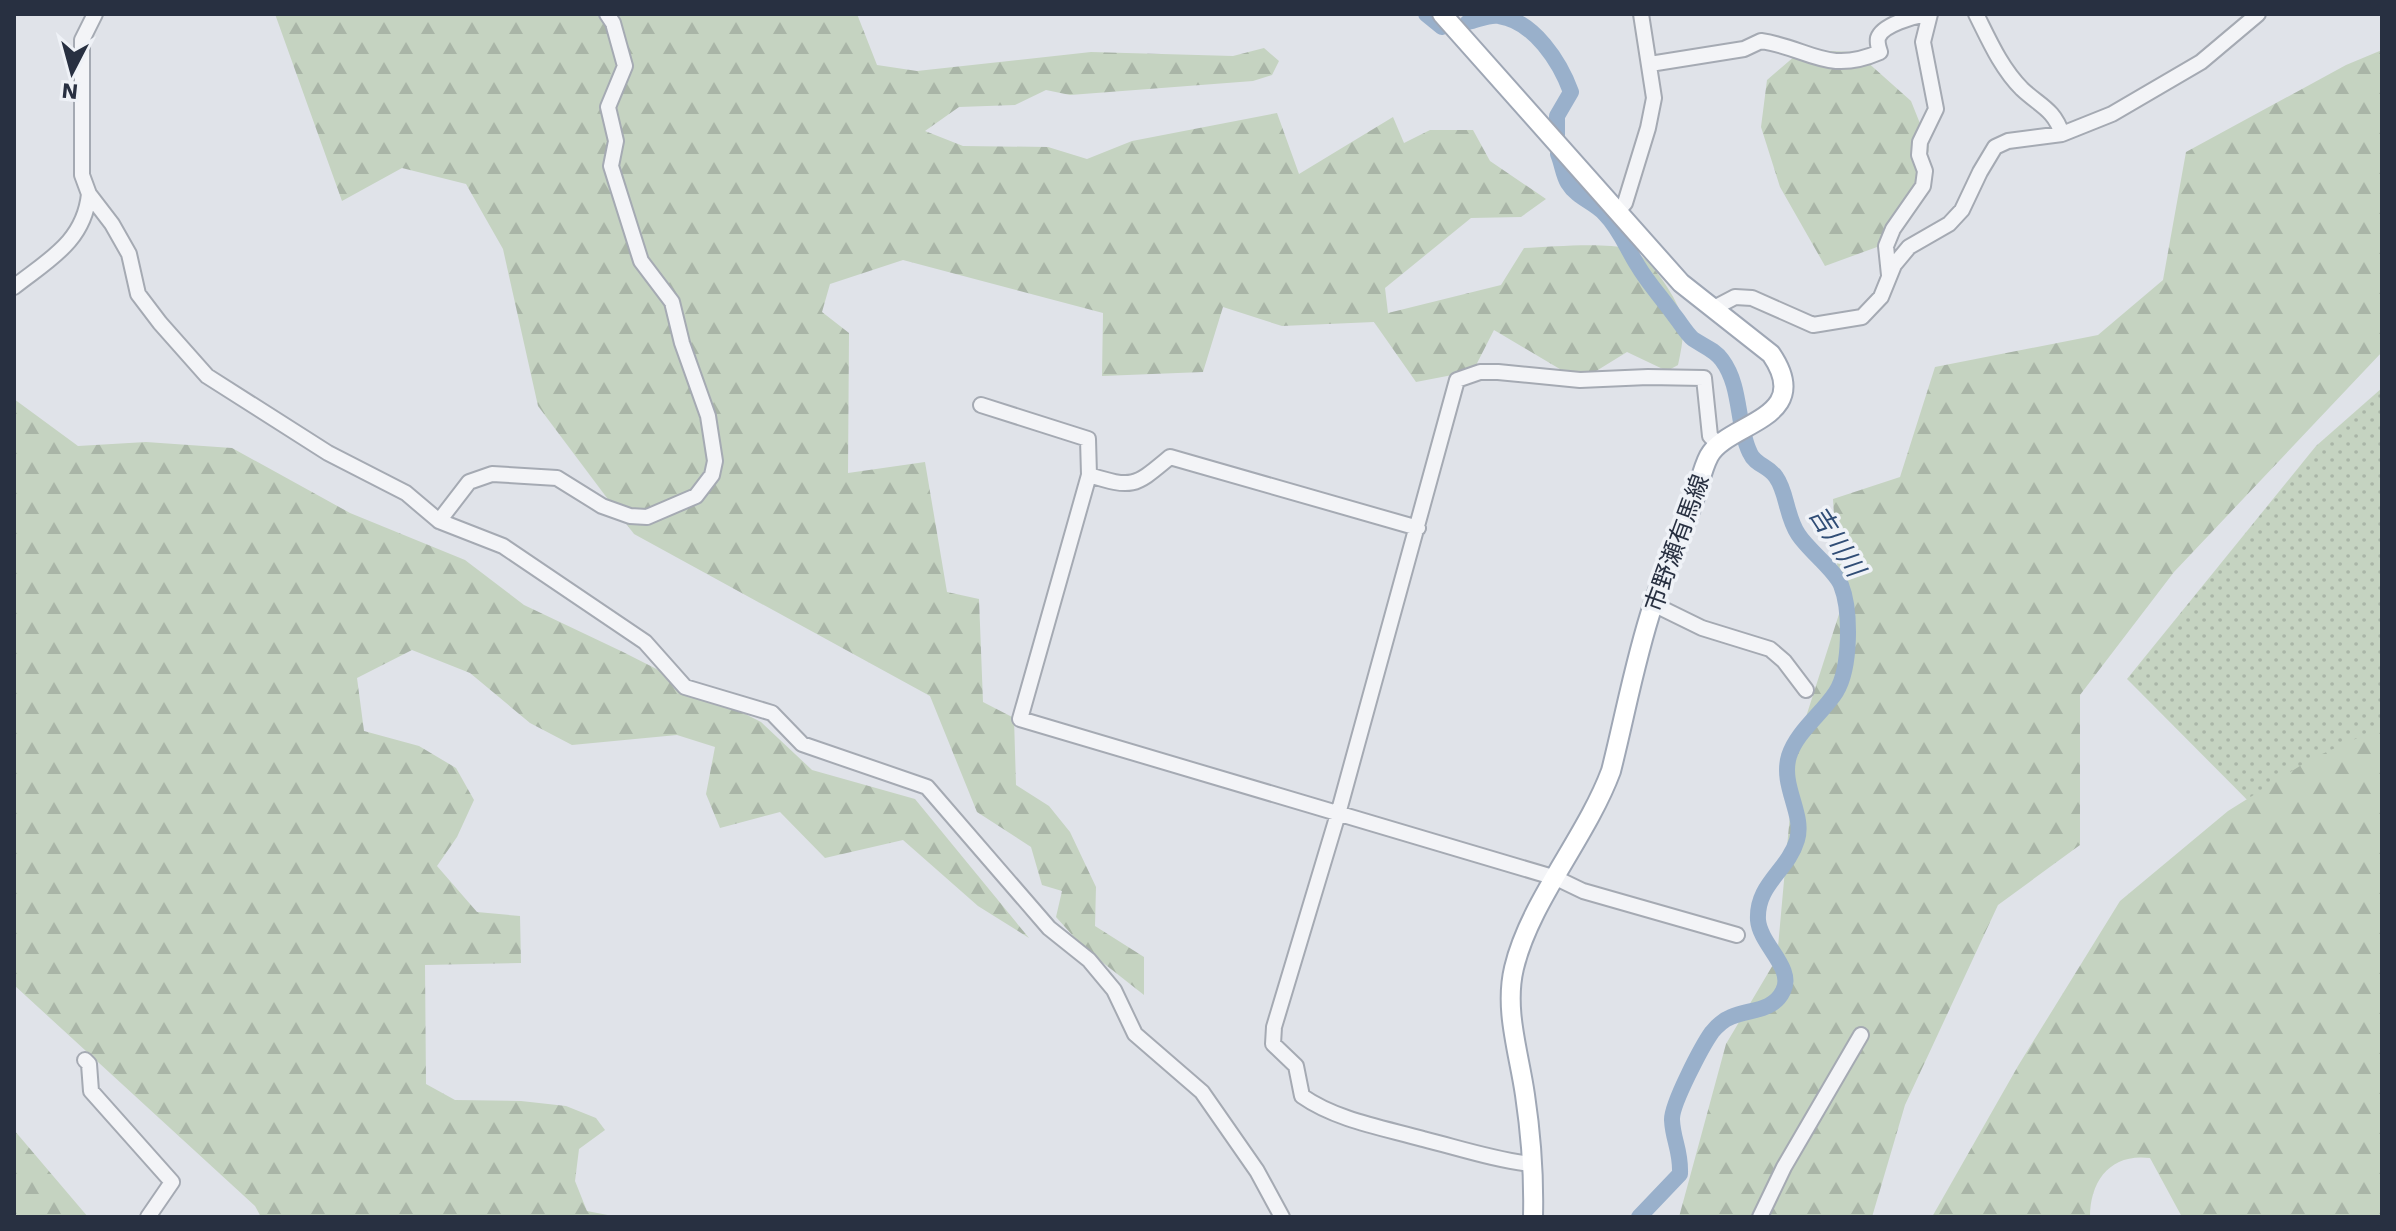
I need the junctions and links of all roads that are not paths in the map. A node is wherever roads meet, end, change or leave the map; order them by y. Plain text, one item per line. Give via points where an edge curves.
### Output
1 (95, 14) edge
2 (607, 14) edge
3 (1442, 14) edge
4 (1641, 14) edge
5 (1928, 14) edge
6 (1976, 14) edge
7 (2258, 14) edge
8 (1650, 64) junction
9 (2062, 134) junction
10 (89, 194) junction
11 (1618, 211) junction
12 (1889, 279) junction
13 (14, 287) edge
14 (1714, 308) junction
15 (981, 405) dead end
16 (1721, 444) junction
17 (1089, 475) junction
18 (439, 521) junction
19 (1418, 528) junction
20 (1653, 604) junction
21 (1806, 690) dead end
22 (1338, 814) junction
23 (1556, 878) junction
24 (1737, 935) dead end
25 (1861, 1035) dead end
26 (85, 1060) dead end
27 (1531, 1164) junction
28 (148, 1217) edge
29 (1282, 1217) edge
30 (1533, 1217) edge
31 (1760, 1217) edge

1 - 10 street via 82,40 82,175
2 - 18 street via 625,66 608,107 616,141 611,166 641,261 672,302 708,416 712,475 696,496 647,517 602,506 557,478 492,474 469,482
3 - 11 main road
4 - 8 street
5 - 8 street via 1899,21 1882,33 1880,52 1866,58 1823,61 1761,41 1744,49
5 - 12 street via 1923,42 1936,109 1920,142 1923,186 1886,246
6 - 9 street via 1999,58 2022,88 2057,118
7 - 9 street via 2201,62 2112,114
8 - 11 street via 1654,98 1648,128
9 - 12 street via 1995,147 1962,210 1949,224 1909,247
10 - 13 street via 72,241
10 - 18 street via 129,254 138,294 207,376 328,453 406,493
11 - 14 main road via 1681,283
12 - 14 street via 1862,317 1813,325 1752,298 1735,297
14 - 16 main road via 1771,354 1781,369 1782,392 1774,408
15 - 17 street via 1088,439
16 - 19 street via 1710,436 1704,378 1580,380 1480,372 1457,380
16 - 20 main road, 市野瀬有馬線 via 1710,455
17 - 19 street via 1132,484 1170,457
17 - 22 street via 1020,719
18 - 29 street via 524,560 645,642 685,687 772,713 802,744 927,787 1049,928 1089,960 1114,990 1135,1034 1202,1092
19 - 22 street
20 - 21 street via 1702,628 1770,649
20 - 23 main road, 市野瀬有馬線 via 1611,771
22 - 23 street
22 - 27 street via 1273,1044 1296,1066 1302,1096 1312,1103 1367,1124
23 - 24 street via 1583,891
23 - 27 main road, 市野瀬有馬線 via 1522,943 1510,1000
25 - 31 street
26 - 28 street via 91,1091 172,1182
27 - 30 main road, 市野瀬有馬線

